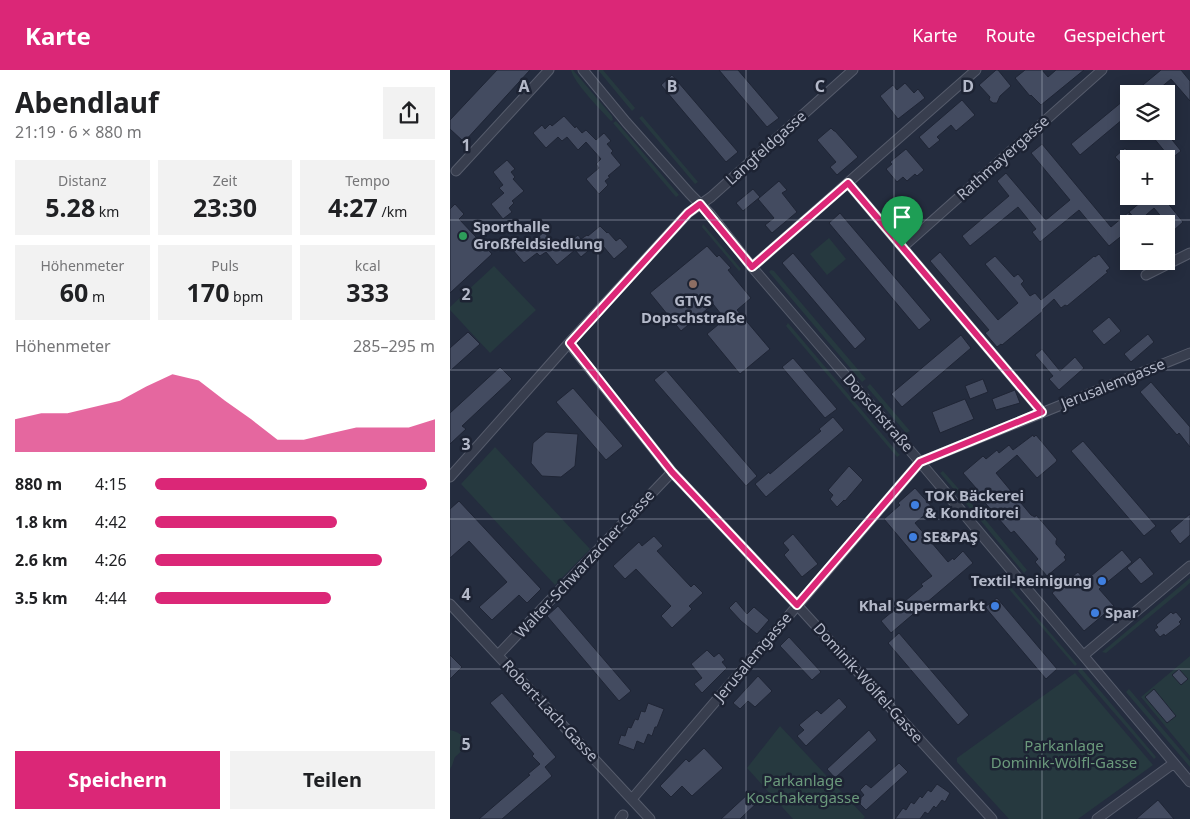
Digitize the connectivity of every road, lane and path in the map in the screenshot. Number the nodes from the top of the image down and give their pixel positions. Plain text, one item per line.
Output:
1 (549, 70) edge
2 (583, 70) edge
3 (853, 70) edge
4 (976, 70) edge
5 (1102, 70) edge
6 (456, 171) dead end
7 (848, 183) junction
8 (700, 204) junction
9 (902, 247) junction
10 (1190, 253) edge
11 (752, 267) junction
12 (1146, 275) dead end
13 (570, 343) junction
14 (1190, 353) edge
15 (1042, 412) junction
16 (920, 462) junction
17 (672, 472) junction
18 (450, 477) edge
19 (1190, 566) edge
20 (450, 604) edge
21 (797, 605) junction
22 (498, 655) junction
23 (1084, 655) junction
24 (1174, 763) junction
25 (1190, 782) edge
26 (632, 799) junction
27 (650, 819) edge
28 (992, 819) edge
29 (1097, 819) edge

1 - 6 street
2 - 8 street, Dopschstraße
3 - 8 street, Langfeldgasse
4 - 7 street
5 - 9 street, Rathmayergasse
7 - 9 street
7 - 11 street
8 - 11 street, Dopschstraße
8 - 13 street, Langfeldgasse
9 - 15 street
10 - 12 street
11 - 16 street, Dopschstraße
13 - 17 street, Dominik-Wölfel-Gasse
13 - 18 street, Langfeldgasse
14 - 15 street, Jerusalemgasse
15 - 16 street, Jerusalemgasse
16 - 21 street, Jerusalemgasse
16 - 23 street, Dopschstraße
17 - 21 street, Dominik-Wölfel-Gasse
17 - 22 street, Walter-Schwarzacher-Gasse
19 - 23 street
20 - 22 street, Robert-Lach-Gasse
21 - 26 street, Jerusalemgasse
21 - 28 street, Dominik-Wölfel-Gasse
22 - 26 street, Robert-Lach-Gasse
23 - 24 street, Dopschstraße
24 - 25 street, Dopschstraße
24 - 29 street
26 - 27 street, Robert-Lach-Gasse

